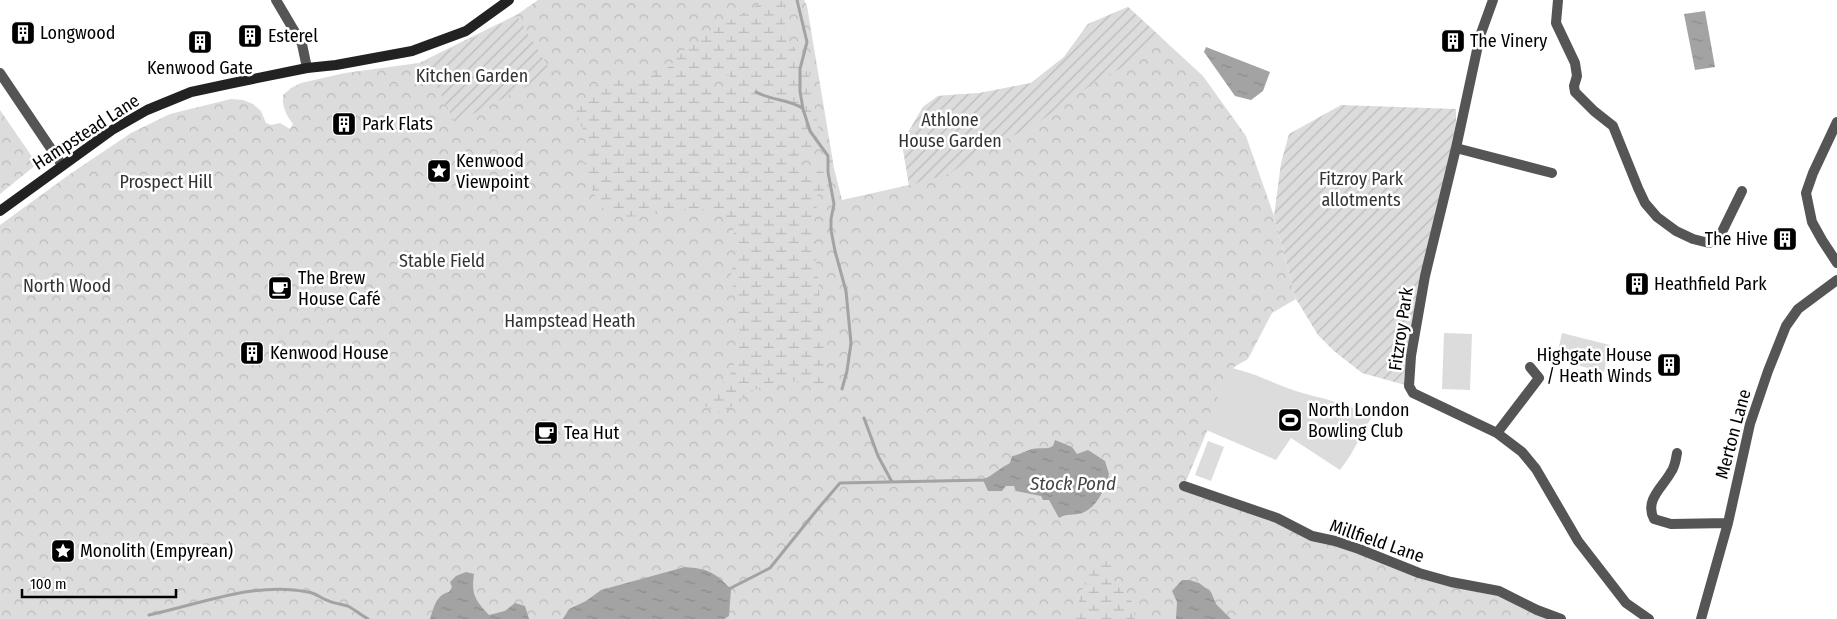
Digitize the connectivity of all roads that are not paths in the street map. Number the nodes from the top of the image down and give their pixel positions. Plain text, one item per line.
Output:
1 (276, 0) edge
2 (509, 0) edge
3 (1493, 0) edge
4 (1558, 0) edge
5 (307, 68) junction
6 (0, 73) edge
7 (1837, 122) edge
8 (1456, 148) junction
9 (62, 166) junction
10 (1552, 173) dead end
11 (1742, 191) dead end
12 (0, 211) edge
13 (1837, 263) edge
14 (1837, 280) edge
15 (1530, 367) dead end
16 (1497, 433) junction
17 (1677, 453) dead end
18 (1184, 486) dead end
19 (1728, 523) junction
20 (1561, 619) edge
21 (1649, 619) edge
22 (1701, 619) edge

1 - 5 street
2 - 5 main road, Hampstead Lane
3 - 8 street, Fitzroy Park
4 - 11 street
5 - 9 main road, Hampstead Lane
6 - 9 street
7 - 13 street
8 - 10 street
8 - 16 street, Fitzroy Park
9 - 12 main road, Hampstead Lane
14 - 19 street, Merton Lane
15 - 16 street
16 - 21 street, Fitzroy Park
17 - 19 street
18 - 20 street, Millfield Lane
19 - 22 street, Merton Lane

